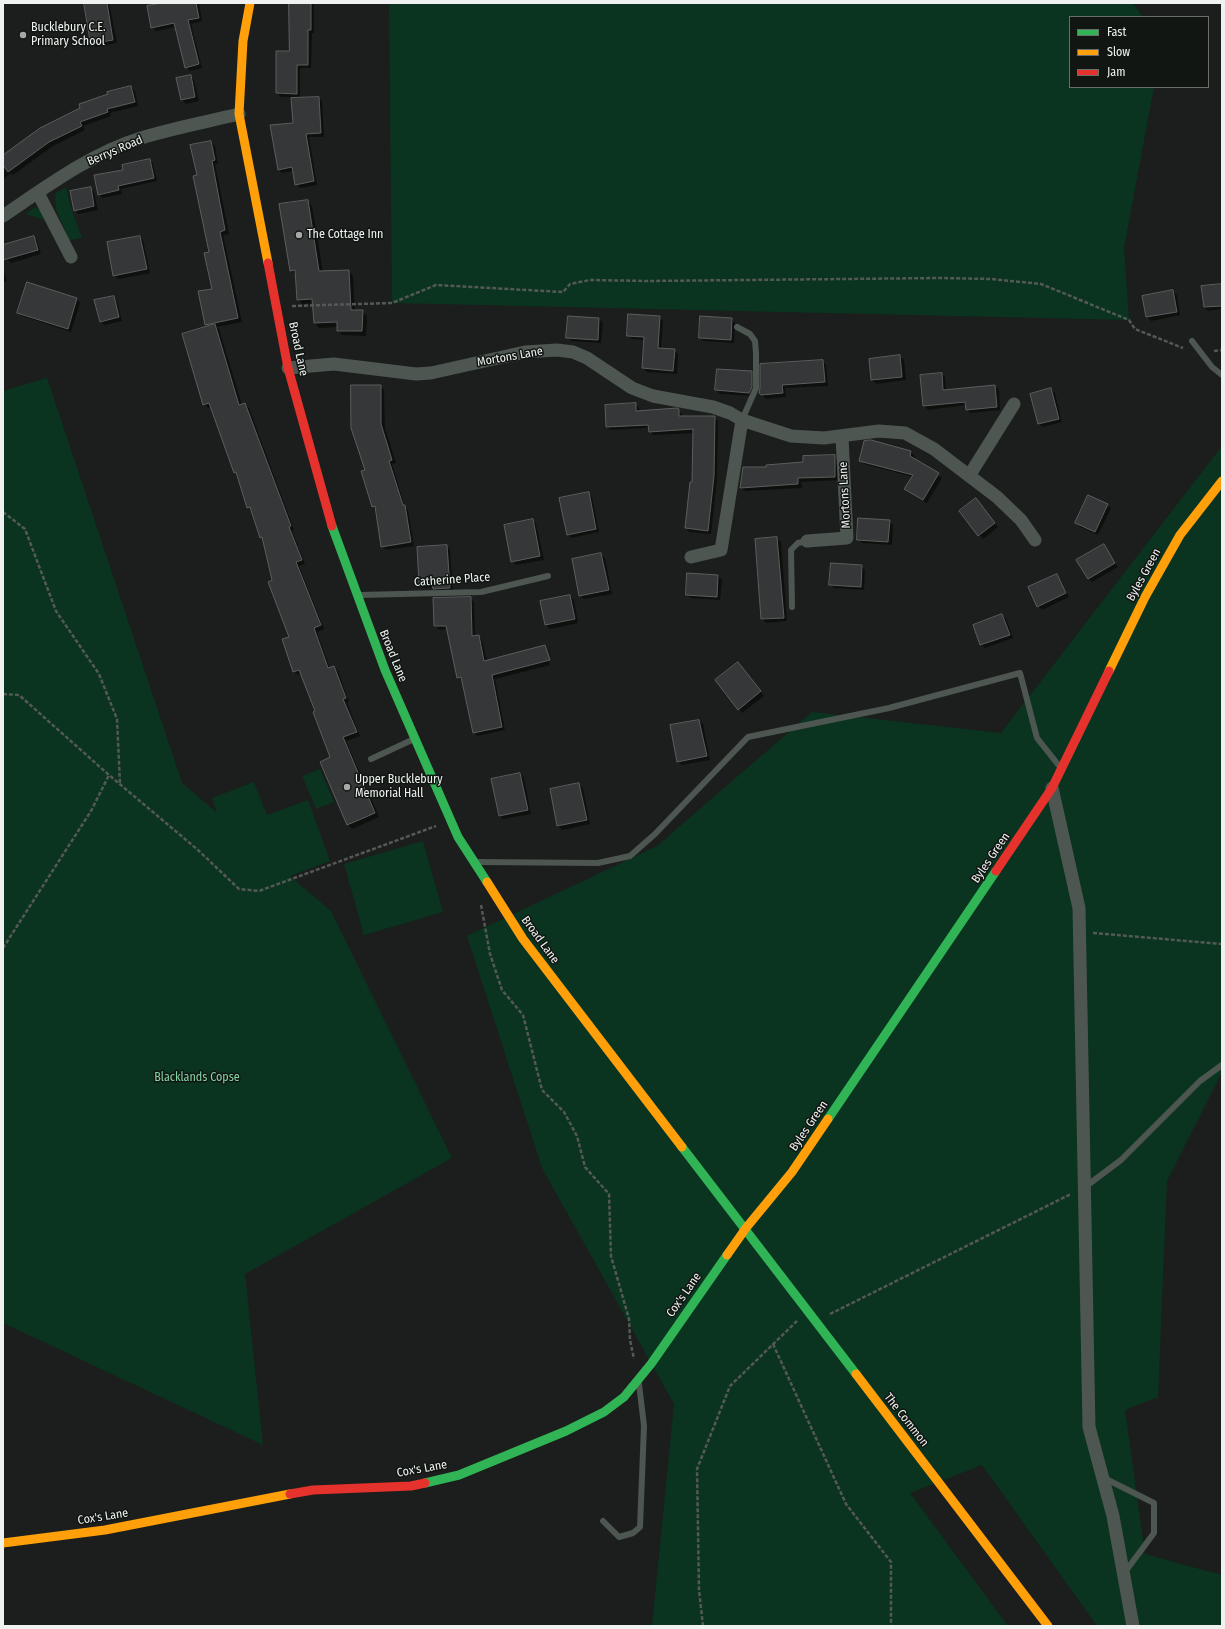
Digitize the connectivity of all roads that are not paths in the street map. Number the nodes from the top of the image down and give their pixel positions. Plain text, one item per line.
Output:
1 (250, 3) edge
2 (239, 114) junction
3 (38, 193) junction
4 (3, 216) edge
5 (71, 257) dead end
6 (738, 327) dead end
7 (1192, 341) dead end
8 (288, 368) junction
9 (1222, 375) edge
10 (1014, 404) dead end
11 (742, 420) junction
12 (842, 437) junction
13 (969, 476) junction
14 (1222, 481) edge
15 (1035, 540) dead end
16 (807, 541) joint
17 (691, 557) dead end
18 (548, 576) dead end
19 (357, 596) junction
20 (792, 607) dead end
21 (415, 738) junction
22 (370, 759) dead end
23 (1061, 768) junction
24 (1052, 788) junction
25 (473, 862) junction
26 (1222, 1065) edge
27 (1084, 1188) junction
28 (746, 1228) junction
29 (639, 1379) junction
30 (1102, 1477) junction
31 (603, 1521) dead end
32 (3, 1543) edge
33 (1124, 1573) junction
34 (1048, 1626) edge
35 (1133, 1626) edge

1 - 2 street, Broad Lane
2 - 3 street, Berrys Road
2 - 8 street, Broad Lane
3 - 4 street, Berrys Road
3 - 5 street
6 - 11 lane
7 - 9 lane
8 - 11 street, Mortons Lane
8 - 19 street, Broad Lane
10 - 13 street
11 - 12 street, Mortons Lane
11 - 17 street
12 - 13 street, Mortons Lane
12 - 16 street, Mortons Lane
13 - 15 street, Mortons Lane
14 - 23 street, Byles Green
16 - 20 lane
18 - 19 lane, Catherine Place
19 - 21 street, Broad Lane
21 - 22 lane
21 - 25 street, Broad Lane
23 - 24 street, Byles Green
23 - 25 lane
24 - 27 street
24 - 28 street, Byles Green
25 - 28 street, Broad Lane
26 - 27 lane
27 - 30 street
28 - 29 street, Cox's Lane
28 - 34 street, The Common
29 - 31 lane
29 - 32 street, Cox's Lane
30 - 33 street
30 - 33 lane
33 - 35 street

